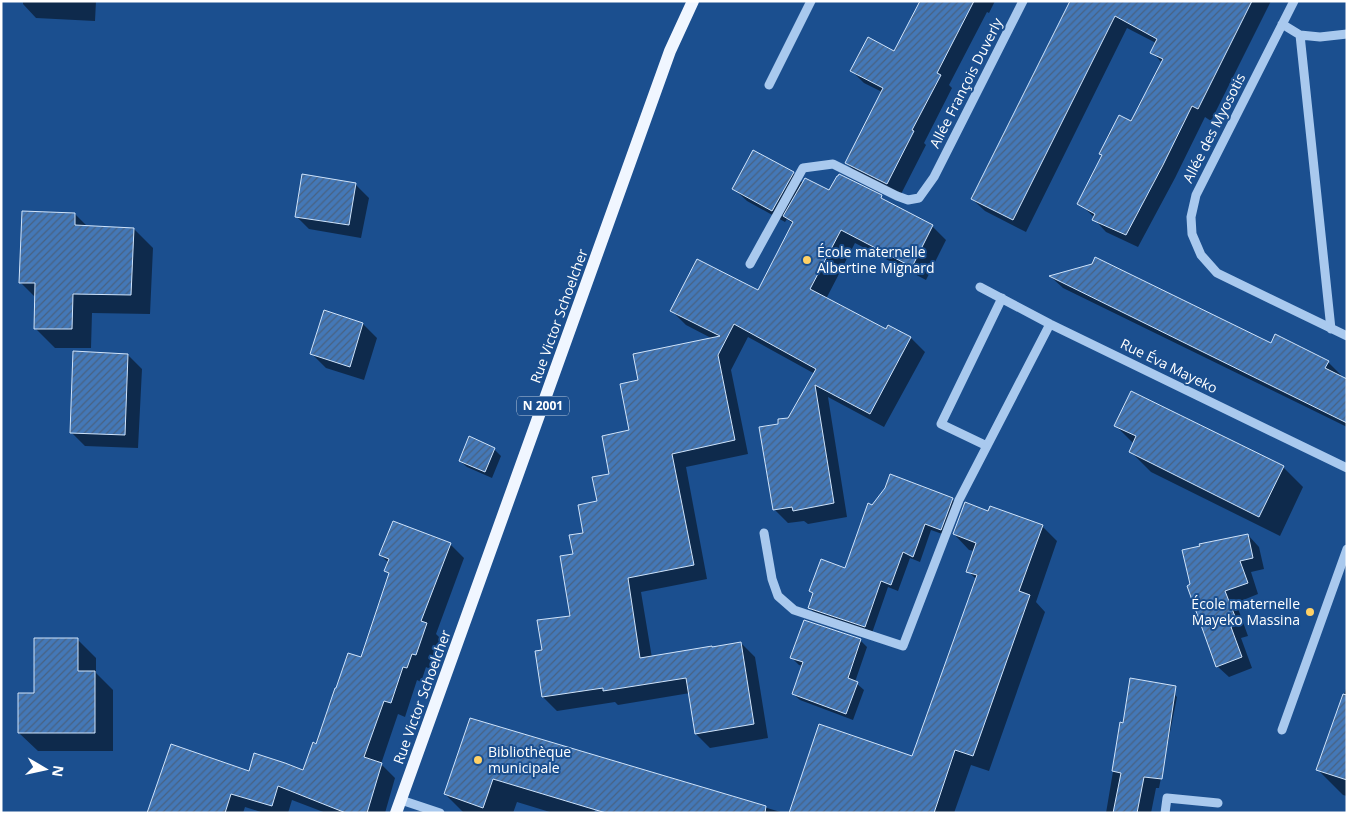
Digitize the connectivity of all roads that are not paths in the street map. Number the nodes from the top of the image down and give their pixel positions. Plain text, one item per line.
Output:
1 (693, 1) edge
2 (811, 1) edge
3 (1023, 1) edge
4 (1294, 1) edge
5 (1282, 24) junction
6 (1347, 34) edge
7 (1300, 35) junction
8 (769, 85) dead end
9 (750, 264) dead end
10 (980, 287) dead end
11 (1002, 298) junction
12 (1050, 324) junction
13 (1331, 329) junction
14 (1347, 336) edge
15 (987, 446) junction
16 (1347, 468) edge
17 (764, 533) dead end
18 (1347, 549) edge
19 (1282, 730) dead end
20 (401, 800) junction
21 (1218, 803) dead end
22 (396, 813) edge
23 (440, 813) edge
24 (1165, 813) edge

1 - 20 main road, Rue Victor Schoelcher / N 2001
2 - 8 street
3 - 9 street, Allée François Duverly
4 - 5 street, Allée des Myosotis
5 - 7 street
5 - 13 street, Allée des Myosotis
6 - 7 street
7 - 13 street
10 - 11 street, Rue Éva Mayeko
11 - 12 street, Rue Éva Mayeko
11 - 15 street
12 - 15 street
12 - 16 street, Rue Éva Mayeko
13 - 14 street, Allée des Myosotis
15 - 17 street
18 - 19 street
20 - 22 main road, Rue Victor Schoelcher / N 2001
20 - 23 street
21 - 24 street

